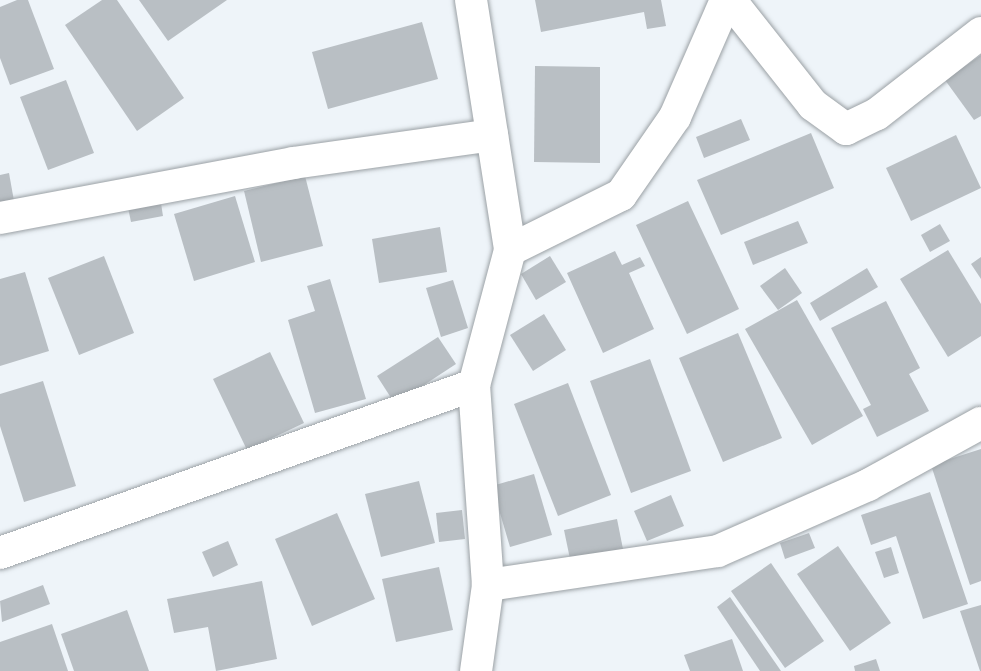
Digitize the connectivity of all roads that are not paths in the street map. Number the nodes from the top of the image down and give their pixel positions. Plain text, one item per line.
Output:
1 (471, 0) edge
2 (728, 0) edge
3 (981, 33) edge
4 (492, 135) junction
5 (0, 218) edge
6 (510, 250) junction
7 (474, 384) junction
8 (981, 423) edge
9 (0, 553) edge
10 (488, 585) junction
11 (476, 671) edge

1 - 4 street
2 - 3 street
2 - 6 street
4 - 5 street
4 - 6 street
6 - 7 street
7 - 9 street
7 - 10 street
8 - 10 street
10 - 11 street

